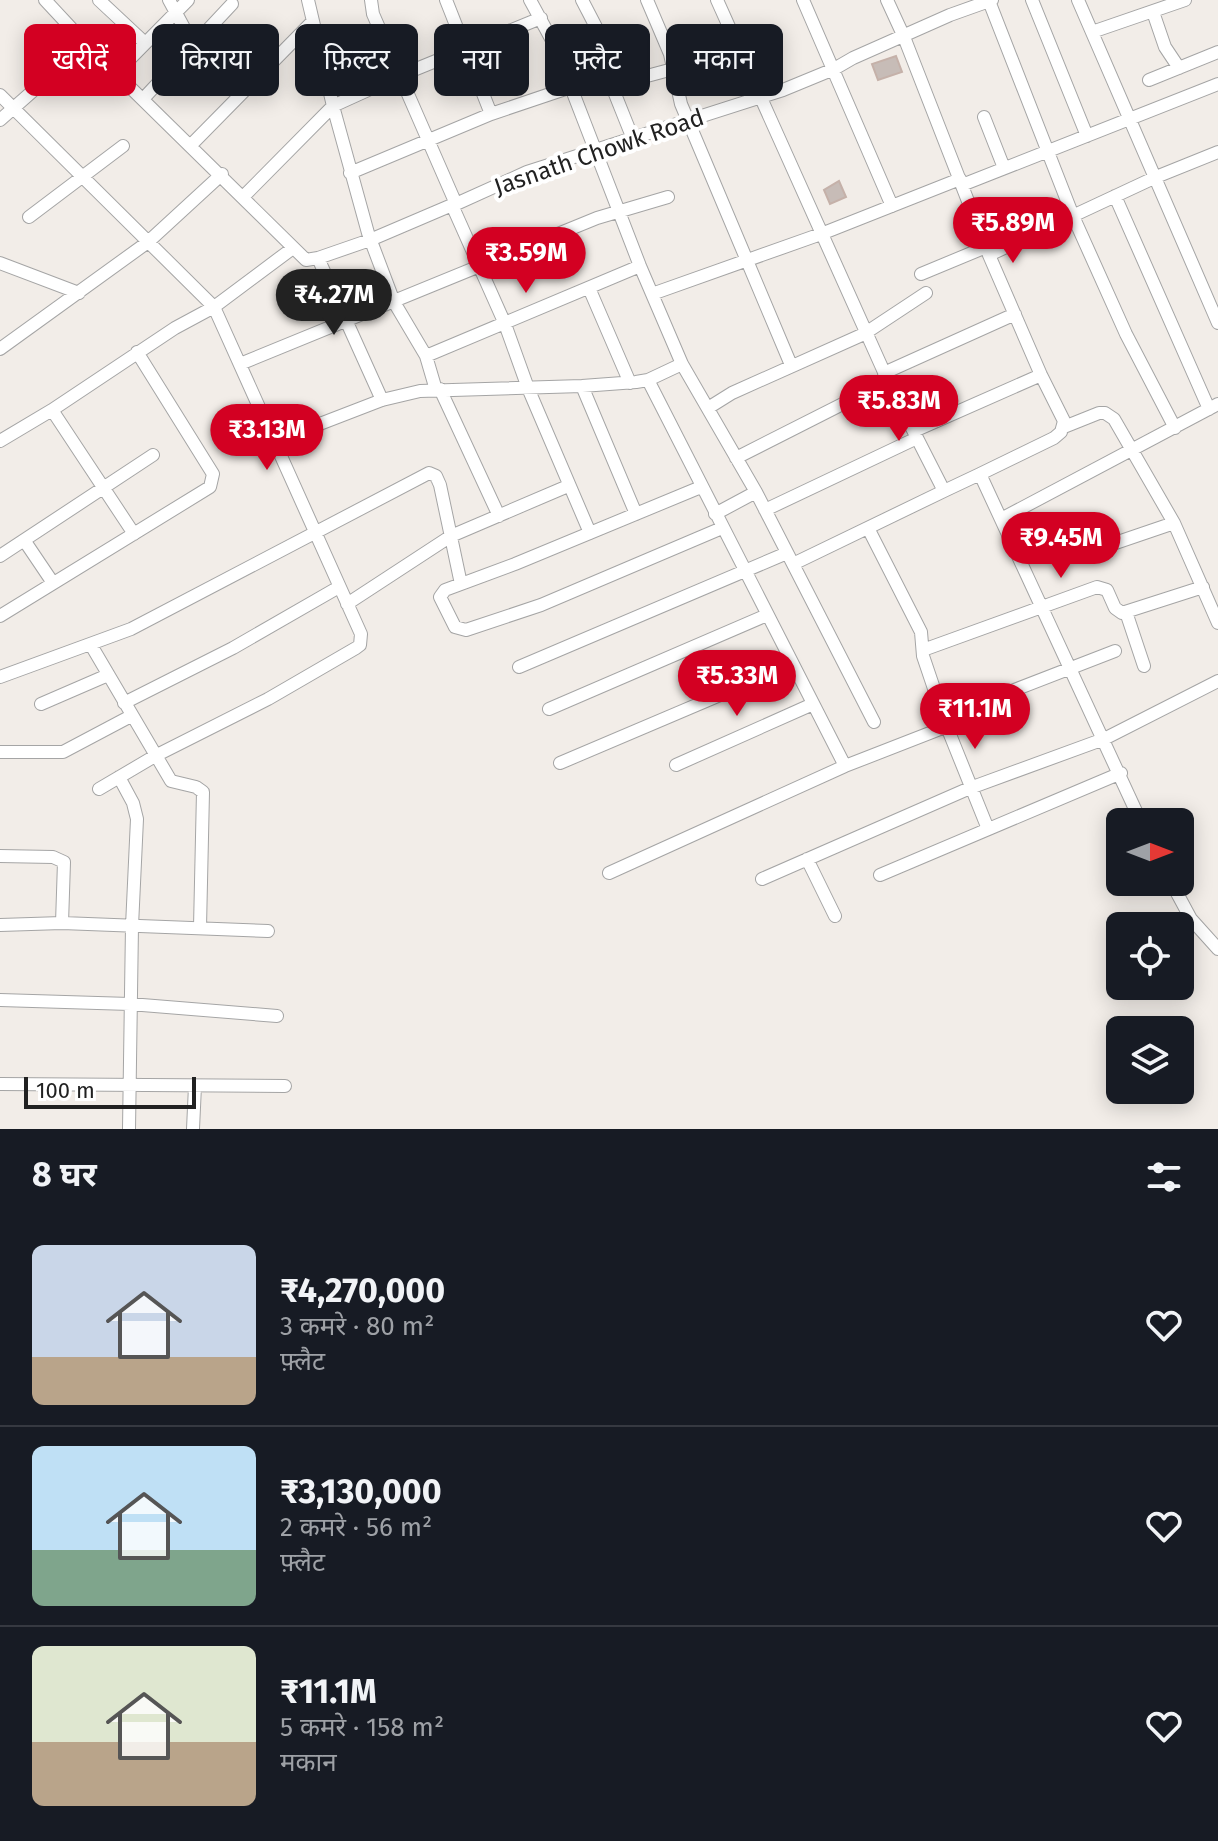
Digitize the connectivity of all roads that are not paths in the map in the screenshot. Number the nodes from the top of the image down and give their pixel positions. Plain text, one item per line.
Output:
1 (45, 0) edge
2 (99, 0) edge
3 (169, 0) edge
4 (188, 0) edge
5 (308, 0) edge
6 (386, 0) edge
7 (446, 0) edge
8 (530, 0) edge
9 (582, 0) edge
10 (647, 0) edge
11 (717, 0) edge
12 (803, 0) edge
13 (887, 0) edge
14 (1032, 0) edge
15 (1078, 0) edge
16 (1185, 0) edge
17 (991, 1) edge
18 (371, 2) edge
19 (232, 4) dead end
20 (1153, 12) junction
21 (177, 13) junction
22 (541, 18) junction
23 (313, 21) junction
24 (67, 24) edge
25 (182, 24) edge
26 (377, 24) edge
27 (455, 24) edge
28 (526, 24) edge
29 (593, 24) edge
30 (545, 27) edge
31 (1092, 32) junction
32 (904, 37) junction
33 (145, 43) junction
34 (666, 45) edge
35 (136, 52) edge
36 (1218, 52) edge
37 (1179, 68) junction
38 (834, 69) junction
39 (1149, 80) dead end
40 (1218, 84) edge
41 (136, 92) edge
42 (0, 95) edge
43 (27, 96) edge
44 (355, 96) edge
45 (408, 96) edge
46 (484, 96) edge
47 (545, 96) edge
48 (574, 96) edge
49 (616, 96) edge
50 (679, 96) edge
51 (762, 97) junction
52 (143, 99) junction
53 (333, 106) junction
54 (13, 108) junction
55 (491, 114) junction
56 (984, 117) dead end
57 (1130, 119) junction
58 (0, 120) edge
59 (690, 121) junction
60 (1087, 136) junction
61 (633, 139) junction
62 (428, 140) junction
63 (191, 145) junction
64 (123, 146) dead end
65 (594, 151) junction
66 (1048, 151) junction
67 (1218, 152) edge
68 (1004, 168) junction
69 (350, 173) junction
70 (222, 174) junction
71 (82, 177) junction
72 (1156, 177) junction
73 (961, 182) junction
74 (244, 196) junction
75 (1115, 196) junction
76 (668, 197) dead end
77 (892, 206) junction
78 (619, 212) junction
79 (1073, 216) junction
80 (29, 217) dead end
81 (820, 235) junction
82 (370, 240) junction
83 (148, 242) junction
84 (293, 248) junction
85 (988, 251) junction
86 (318, 258) junction
87 (747, 260) junction
88 (0, 263) edge
89 (640, 266) junction
90 (479, 267) junction
91 (921, 274) dead end
92 (589, 288) junction
93 (79, 293) junction
94 (926, 293) dead end
95 (652, 294) junction
96 (394, 302) junction
97 (214, 307) junction
98 (1015, 314) junction
99 (346, 321) junction
100 (1218, 323) edge
101 (505, 324) junction
102 (866, 333) junction
103 (0, 349) edge
104 (137, 352) junction
105 (426, 356) junction
106 (240, 364) junction
107 (682, 364) junction
108 (791, 365) junction
109 (1041, 375) junction
110 (886, 377) junction
111 (648, 380) junction
112 (630, 383) junction
113 (582, 386) junction
114 (528, 388) junction
115 (438, 389) junction
116 (382, 400) junction
117 (1213, 407) edge
118 (708, 408) junction
119 (52, 410) junction
120 (1064, 427) junction
121 (1175, 428) junction
122 (915, 435) junction
123 (0, 441) edge
124 (273, 442) junction
125 (1134, 451) junction
126 (153, 455) dead end
127 (736, 458) junction
128 (980, 474) junction
129 (568, 486) junction
130 (102, 487) junction
131 (701, 487) junction
132 (944, 491) junction
133 (756, 492) junction
134 (765, 510) junction
135 (636, 514) junction
136 (715, 514) junction
137 (499, 516) junction
138 (1001, 519) junction
139 (1174, 523) junction
140 (722, 528) junction
141 (868, 528) junction
142 (313, 532) junction
143 (590, 533) junction
144 (134, 534) junction
145 (451, 536) junction
146 (24, 540) junction
147 (1080, 555) dead end
148 (0, 556) edge
149 (790, 558) junction
150 (745, 572) junction
151 (53, 583) junction
152 (461, 584) junction
153 (339, 587) junction
154 (1203, 587) junction
155 (347, 604) junction
156 (1041, 606) junction
157 (1126, 612) junction
158 (767, 615) junction
159 (0, 616) edge
160 (1217, 617) edge
161 (91, 645) junction
162 (923, 650) junction
163 (1115, 651) dead end
164 (793, 664) junction
165 (1144, 666) dead end
166 (519, 667) dead end
167 (1069, 668) junction
168 (108, 675) junction
169 (0, 677) edge
170 (1218, 681) edge
171 (124, 703) junction
172 (41, 704) dead end
173 (813, 704) junction
174 (549, 709) dead end
175 (131, 716) junction
176 (874, 722) dead end
177 (947, 727) junction
178 (1103, 739) junction
179 (0, 752) edge
180 (155, 756) junction
181 (560, 763) dead end
182 (676, 765) dead end
183 (845, 766) junction
184 (1121, 773) junction
185 (119, 777) junction
186 (970, 788) junction
187 (99, 789) dead end
188 (1135, 808) edge
189 (988, 829) junction
190 (0, 856) edge
191 (807, 859) junction
192 (609, 873) dead end
193 (880, 875) dead end
194 (762, 879) dead end
195 (1179, 896) edge
196 (835, 916) dead end
197 (62, 923) junction
198 (0, 925) edge
199 (132, 926) junction
200 (200, 927) junction
201 (1218, 928) edge
202 (268, 931) dead end
203 (1204, 936) junction
204 (1218, 949) edge
205 (0, 1000) edge
206 (130, 1004) junction
207 (277, 1016) dead end
208 (0, 1084) edge
209 (130, 1085) junction
210 (195, 1086) junction
211 (285, 1086) dead end
212 (129, 1129) edge
213 (193, 1129) edge

1 - 24 street
2 - 33 street
3 - 21 street
4 - 21 street
5 - 23 street
6 - 18 street
7 - 27 street
8 - 22 street
9 - 29 street
10 - 34 street
11 - 51 street
12 - 38 street
13 - 32 street
14 - 60 street
15 - 31 street
16 - 20 street
17 - 32 street, Jasnath Chowk Road
17 - 66 street
18 - 26 street, Jasnath Chowk Road
19 - 52 street
20 - 31 street
20 - 37 street
21 - 25 street
21 - 33 street
22 - 28 street
22 - 30 street
23 - 53 street
23 - 63 street
31 - 57 street
32 - 38 street, Jasnath Chowk Road
32 - 73 street
33 - 35 street
36 - 37 street
37 - 39 street
38 - 51 street, Jasnath Chowk Road
38 - 77 street
40 - 57 street
41 - 52 street
42 - 54 street
43 - 54 street
44 - 53 street
45 - 62 street, Jasnath Chowk Road
46 - 55 street
47 - 55 street
48 - 65 street
49 - 61 street
50 - 59 street
51 - 59 street, Jasnath Chowk Road
51 - 81 street
52 - 63 street
53 - 69 street
53 - 74 street
54 - 58 street
54 - 71 street
55 - 62 street
56 - 68 street
57 - 60 street
57 - 72 street
59 - 61 street, Jasnath Chowk Road
59 - 87 street
60 - 66 street
61 - 65 street, Jasnath Chowk Road
62 - 65 street, Jasnath Chowk Road
62 - 69 street
63 - 70 street
64 - 71 street
65 - 78 street
66 - 68 street
66 - 79 street
67 - 72 street
68 - 73 street
69 - 82 street
70 - 74 street
70 - 83 street
71 - 80 street
71 - 83 street
72 - 75 street
72 - 100 street
73 - 77 street
73 - 85 street
74 - 84 street
75 - 79 street
75 - 117 street
76 - 78 street
77 - 81 street
78 - 89 street
78 - 90 street
79 - 85 street
79 - 121 street
81 - 87 street
81 - 102 street
82 - 86 street
82 - 90 street
82 - 96 street
83 - 93 street
83 - 97 street
84 - 86 street
84 - 97 street
85 - 91 street
85 - 98 street
86 - 99 street
87 - 95 street
87 - 108 street
88 - 93 street
89 - 92 street
89 - 95 street
90 - 96 street
90 - 101 street
92 - 101 street
92 - 112 street
93 - 103 street
94 - 102 street
95 - 107 street
96 - 99 street
96 - 105 street
97 - 104 street
97 - 106 street
98 - 109 street
98 - 110 street
99 - 106 street
99 - 116 street
101 - 105 street
101 - 114 street
102 - 108 street
102 - 110 street
104 - 119 street
104 - 144 street
105 - 115 street
106 - 124 street
107 - 111 street
107 - 118 street
108 - 118 street
109 - 120 street
109 - 122 street
110 - 122 street
110 - 127 street
111 - 112 street
111 - 131 street
112 - 113 street
113 - 114 street
113 - 135 street
114 - 115 street
114 - 129 street
115 - 116 street
115 - 137 street
116 - 124 street
117 - 121 street
118 - 127 street
119 - 123 street
119 - 130 street
120 - 125 street
120 - 128 street
121 - 125 street
122 - 132 street
122 - 134 street
124 - 142 street
125 - 138 street
125 - 139 street
126 - 130 street
127 - 133 street
128 - 132 street
128 - 138 street
129 - 137 street
129 - 143 street
130 - 144 street
130 - 146 street
131 - 135 street
131 - 136 street
132 - 141 street
133 - 134 street
133 - 136 street
134 - 149 street
135 - 143 street
136 - 140 street
137 - 145 street
138 - 156 street
139 - 147 street
139 - 154 street
140 - 150 street
140 - 152 street
141 - 149 street
141 - 162 street
142 - 145 street
142 - 153 street
142 - 161 street
143 - 152 street
144 - 151 street
145 - 152 street
145 - 155 street
146 - 148 street
146 - 151 street
149 - 150 street
149 - 176 street
150 - 158 street
150 - 166 street
151 - 159 street
153 - 155 street
153 - 171 street
154 - 157 street
154 - 160 street
155 - 180 street
156 - 157 street
156 - 162 street
156 - 167 street
157 - 165 street
158 - 164 street
158 - 174 street
161 - 168 street
161 - 169 street
162 - 177 street
163 - 167 street
164 - 173 street
164 - 181 street
167 - 177 street
167 - 178 street
168 - 171 street
168 - 172 street
170 - 178 street
171 - 175 street
173 - 182 street
173 - 183 street
175 - 179 street
175 - 180 street
177 - 183 street
177 - 186 street
178 - 184 street
178 - 186 street
180 - 185 street
180 - 200 street
183 - 192 street
184 - 188 street
184 - 189 street
185 - 187 street
185 - 199 street
186 - 189 street
186 - 191 street
189 - 193 street
190 - 197 street
191 - 194 street
191 - 196 street
195 - 203 street
197 - 198 street
197 - 199 street
199 - 200 street
199 - 206 street
200 - 202 street
201 - 203 street
203 - 204 street
205 - 206 street
206 - 207 street
206 - 209 street
208 - 209 street
209 - 210 street
209 - 212 street
210 - 211 street
210 - 213 street

